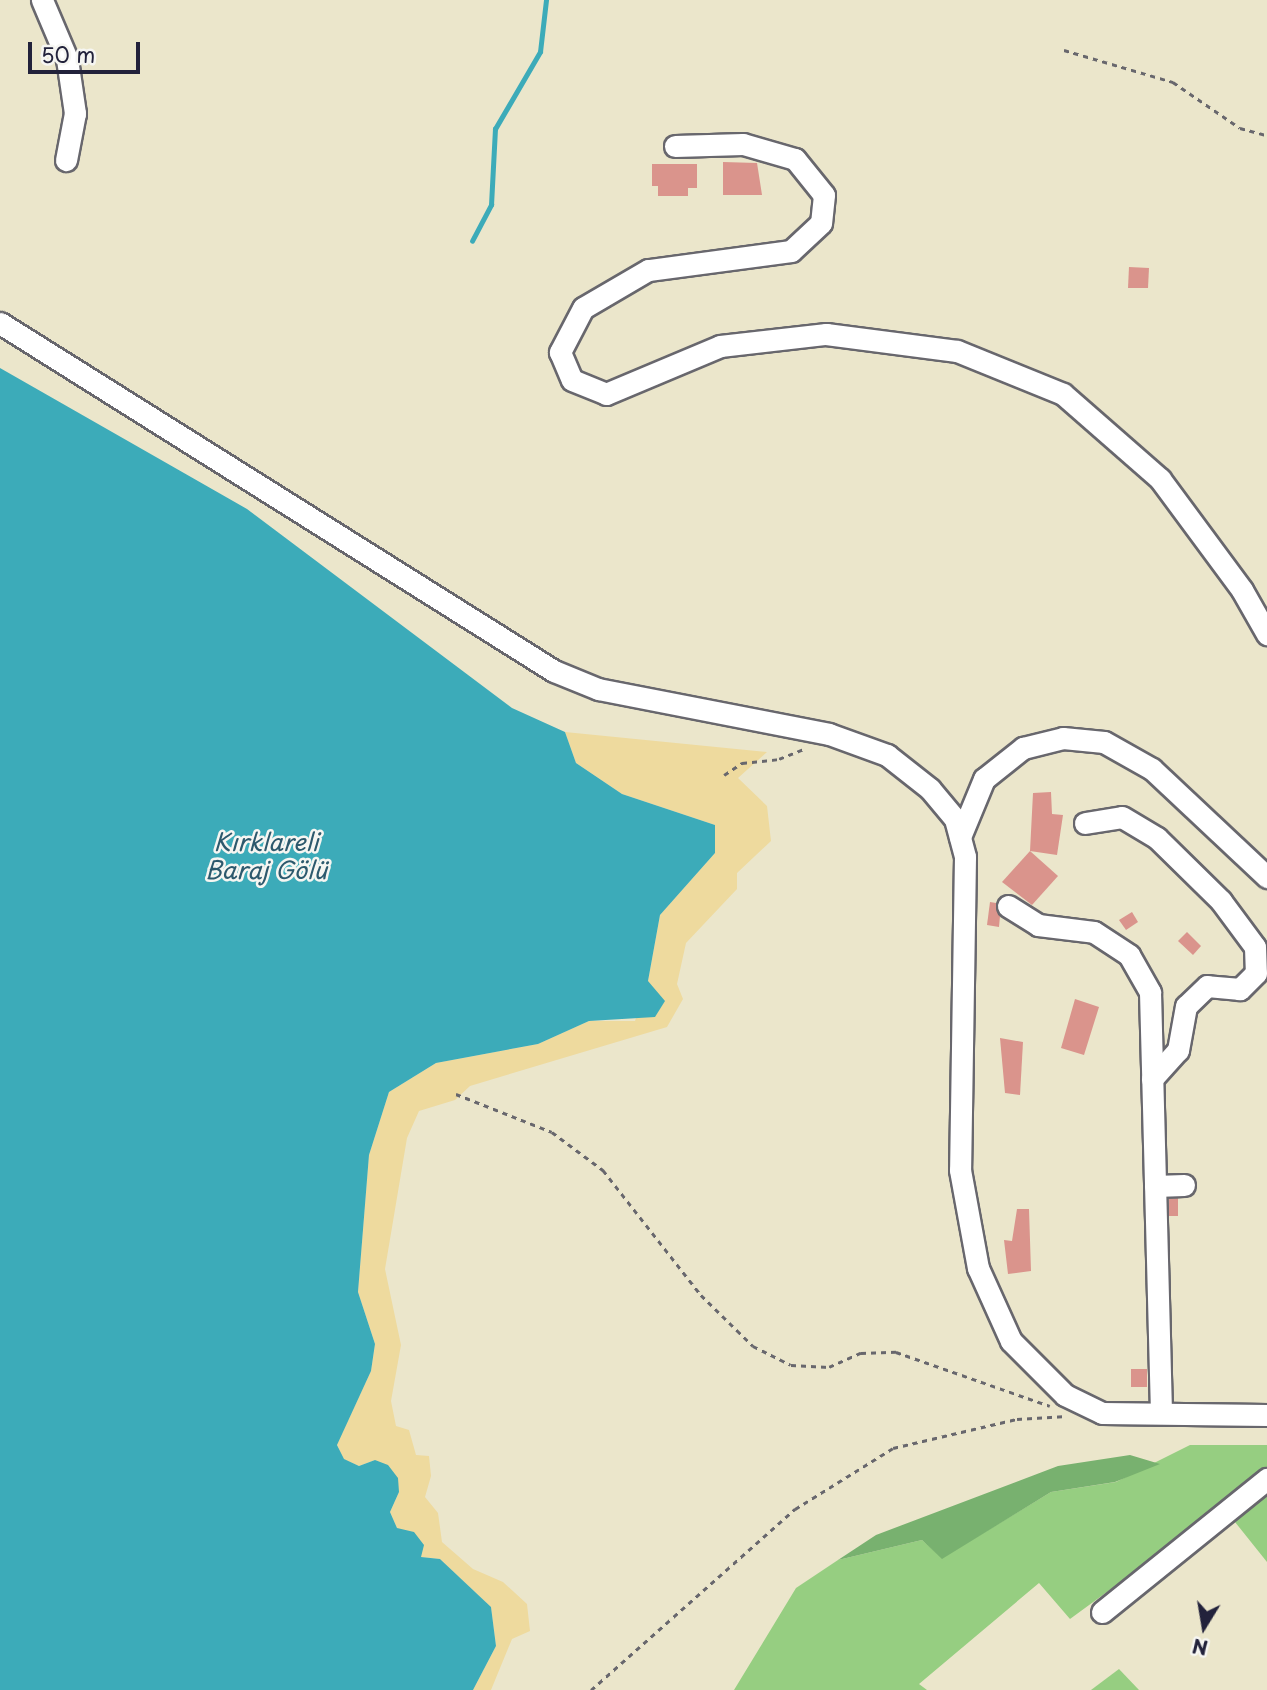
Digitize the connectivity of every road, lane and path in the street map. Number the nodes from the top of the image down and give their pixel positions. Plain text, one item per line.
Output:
1 (42, 0) edge
2 (1064, 50) dead end
3 (1267, 135) edge
4 (674, 146) dead end
5 (66, 160) dead end
6 (0, 323) edge
7 (1267, 634) edge
8 (820, 733) junction
9 (724, 775) dead end
10 (1085, 823) dead end
11 (960, 838) junction
12 (1267, 877) edge
13 (1008, 906) dead end
14 (1152, 1079) junction
15 (456, 1094) dead end
16 (1184, 1185) dead end
17 (1155, 1186) junction
18 (1161, 1413) junction
19 (1267, 1415) edge
20 (1267, 1479) edge
21 (1102, 1612) dead end
22 (591, 1690) edge

1 - 5 street
2 - 3 path
4 - 7 street
6 - 8 street
8 - 9 path
8 - 11 street
10 - 14 street
11 - 12 street
11 - 18 street
13 - 14 street
14 - 17 street
15 - 22 path
16 - 17 street
17 - 18 street
18 - 19 street
20 - 21 street

